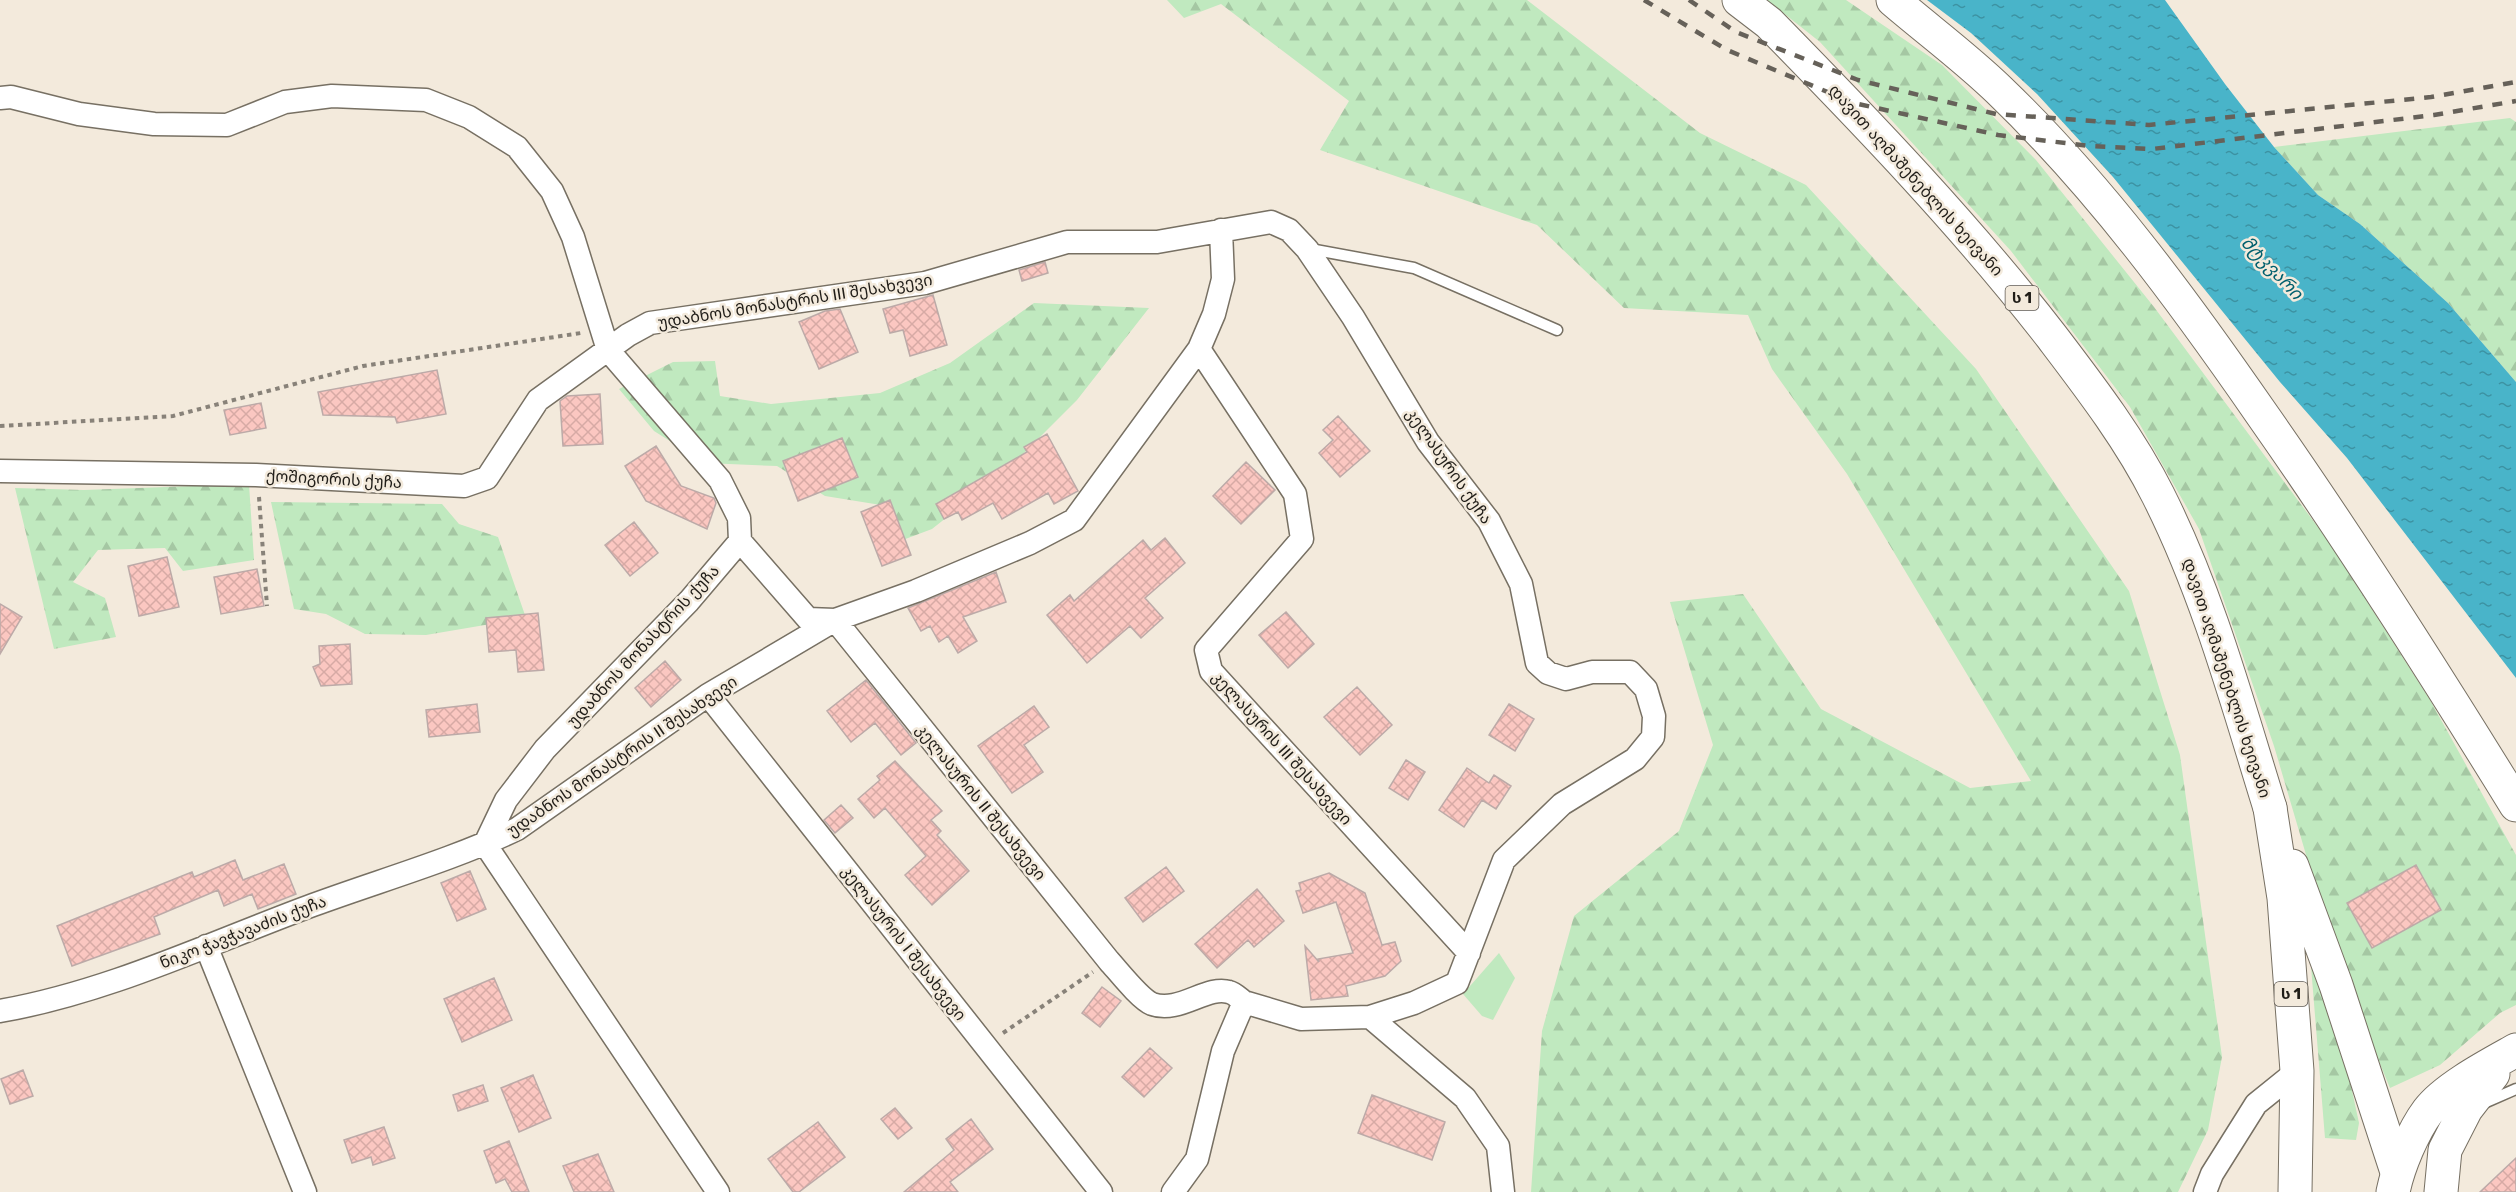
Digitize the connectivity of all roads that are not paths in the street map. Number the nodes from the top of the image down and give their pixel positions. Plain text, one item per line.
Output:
1 (1739, 0) edge
2 (1893, 0) edge
3 (0, 98) edge
4 (1271, 222) joint
5 (1221, 230) junction
6 (1307, 249) junction
7 (1557, 330) dead end
8 (606, 339) junction
9 (1199, 349) junction
10 (0, 471) edge
11 (740, 541) junction
12 (835, 620) junction
13 (708, 695) junction
14 (2516, 805) edge
15 (2270, 808) junction
16 (485, 844) junction
17 (206, 946) junction
18 (1469, 953) junction
19 (1244, 1002) junction
20 (0, 1011) edge
21 (1370, 1017) junction
22 (2512, 1052) edge
23 (2297, 1071) junction
24 (2516, 1089) edge
25 (2466, 1109) junction
26 (2395, 1182) edge
27 (305, 1192) edge
28 (718, 1192) edge
29 (1101, 1192) edge
30 (1173, 1192) edge
31 (1503, 1192) edge
32 (2205, 1192) edge
33 (2295, 1192) edge
34 (2440, 1192) edge

1 - 15 main road, დავით აღმაშენებლის ხეივანი / ს 1
2 - 14 main road
3 - 8 street
4 - 5 street, უდაბნოს მონასტრის III შესახვევი
4 - 6 street, კელასურის ქუჩა
5 - 8 street, უდაბნოს მონასტრის III შესახვევი
5 - 9 street, უდაბნოს მონასტრის II შესახვევი
6 - 7 lane
6 - 18 street, კელასურის ქუჩა
8 - 10 street, ქოშიგორის ქუჩა
8 - 11 street
9 - 12 street, უდაბნოს მონასტრის II შესახვევი
9 - 18 street, კელასურის III შესახვევი
11 - 12 street
11 - 16 street, უდაბნოს მონასტრის ქუჩა
12 - 13 street, უდაბნოს მონასტრის II შესახვევი
12 - 19 street, კელასურის II შესახვევი
13 - 16 street, უდაბნოს მონასტრის II შესახვევი
13 - 29 street, კელასურის I შესახვევი
15 - 23 main road, დავით აღმაშენებლის ხეივანი / ს 1
15 - 26 main road
16 - 17 street, ნიკო ჭავჭავაძის ქუჩა
16 - 28 street
17 - 20 street, ნიკო ჭავჭავაძის ქუჩა
17 - 27 street
18 - 21 street, კელასურის ქუჩა
19 - 21 street, კელასურის ქუჩა
19 - 30 street
21 - 31 street
22 - 25 main road
22 - 26 main road
23 - 32 street
23 - 33 main road, დავით აღმაშენებლის ხეივანი / ს 1
24 - 25 lane
25 - 34 main road

